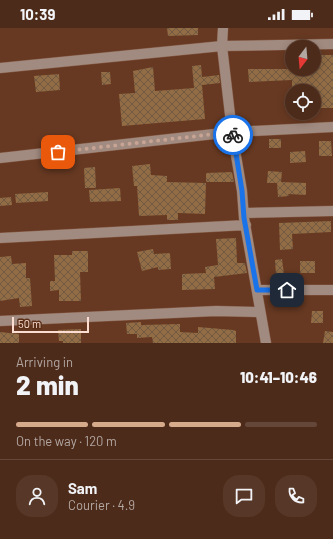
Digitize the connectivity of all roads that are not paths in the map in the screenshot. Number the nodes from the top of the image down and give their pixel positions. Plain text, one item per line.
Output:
1 (222, 28) edge
2 (333, 44) edge
3 (222, 46) junction
4 (0, 68) edge
5 (333, 127) edge
6 (232, 132) junction
7 (0, 158) edge
8 (333, 211) edge
9 (244, 213) junction
10 (246, 225) junction
11 (0, 238) edge
12 (257, 290) junction
13 (333, 290) edge
14 (259, 312) junction
15 (0, 321) edge
16 (266, 343) edge

1 - 3 street
2 - 3 street
3 - 4 street
3 - 6 street
5 - 6 street
6 - 7 street
6 - 9 street
8 - 9 street
9 - 10 street
10 - 11 street
10 - 12 street
12 - 13 street
12 - 14 street
14 - 15 street
14 - 16 street

